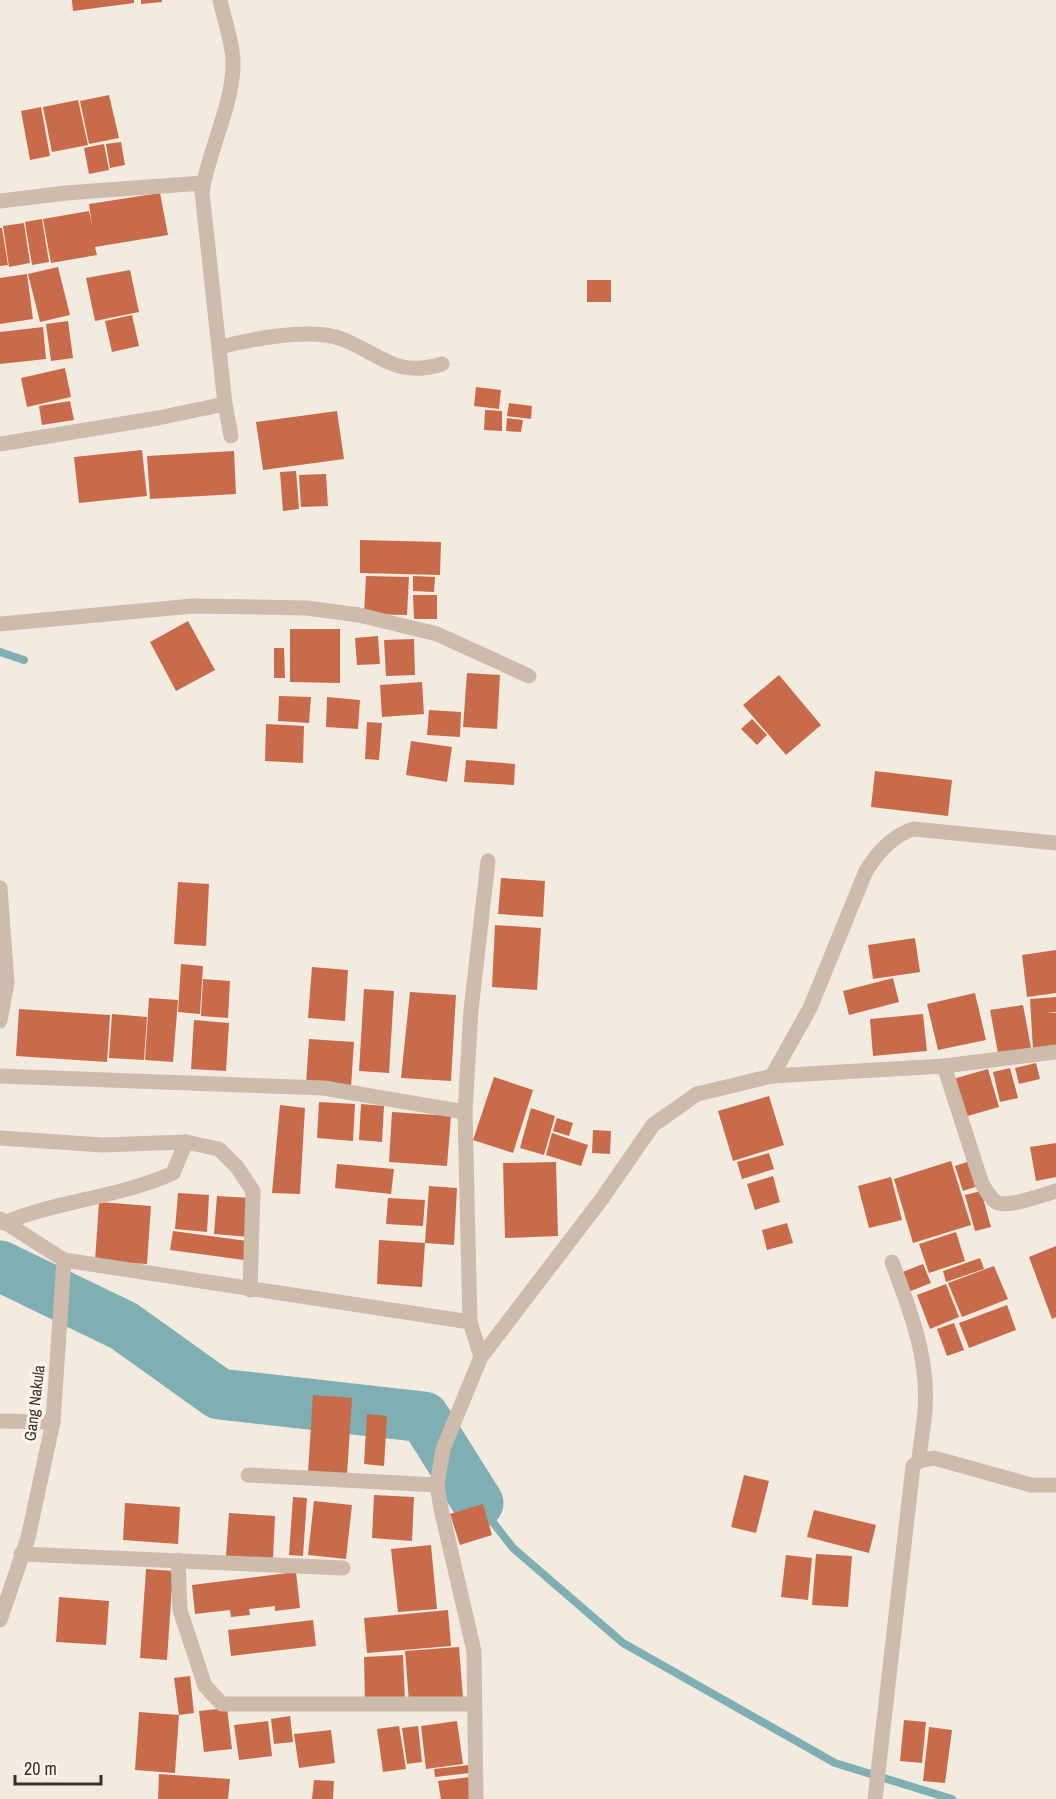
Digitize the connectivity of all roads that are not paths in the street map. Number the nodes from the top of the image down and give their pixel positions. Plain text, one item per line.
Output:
1 (220, 0) edge
2 (203, 183) junction
3 (0, 201) edge
4 (220, 347) junction
5 (442, 364) dead end
6 (225, 404) junction
7 (231, 436) dead end
8 (0, 444) edge
9 (0, 624) edge
10 (530, 676) dead end
11 (1056, 843) edge
12 (488, 861) dead end
13 (0, 888) edge
14 (0, 1022) edge
15 (1056, 1052) edge
16 (944, 1066) junction
17 (0, 1076) edge
18 (772, 1076) junction
19 (465, 1112) junction
20 (0, 1138) edge
21 (186, 1142) junction
22 (1056, 1191) edge
23 (2, 1221) edge
24 (64, 1260) junction
25 (892, 1262) dead end
26 (250, 1290) junction
27 (470, 1322) junction
28 (481, 1357) junction
29 (0, 1421) edge
30 (53, 1422) junction
31 (919, 1454) junction
32 (248, 1475) dead end
33 (438, 1485) junction
34 (1056, 1485) edge
35 (21, 1554) junction
36 (178, 1560) junction
37 (343, 1568) dead end
38 (7, 1577) edge
39 (0, 1620) edge
40 (474, 1704) junction
41 (476, 1799) edge
42 (875, 1799) edge

1 - 2 street
2 - 3 street
2 - 4 street
4 - 5 street
4 - 6 street
6 - 7 street
6 - 8 street
9 - 10 street
11 - 18 street
12 - 19 street
13 - 14 street
15 - 16 street
16 - 18 street
16 - 22 street
17 - 19 street
18 - 28 street
19 - 27 street
20 - 21 street
21 - 23 street
21 - 26 street
23 - 24 street
24 - 26 street
24 - 30 street, Gang Nakula
25 - 31 street
26 - 27 street
27 - 28 street
28 - 33 street
29 - 30 street
30 - 35 street, Gang Nakula
31 - 34 street
31 - 42 street
32 - 33 street
33 - 40 street
35 - 36 street
35 - 38 street, Gang Nakula
36 - 37 street
36 - 40 street
38 - 39 street, Gang Nakula
40 - 41 street

